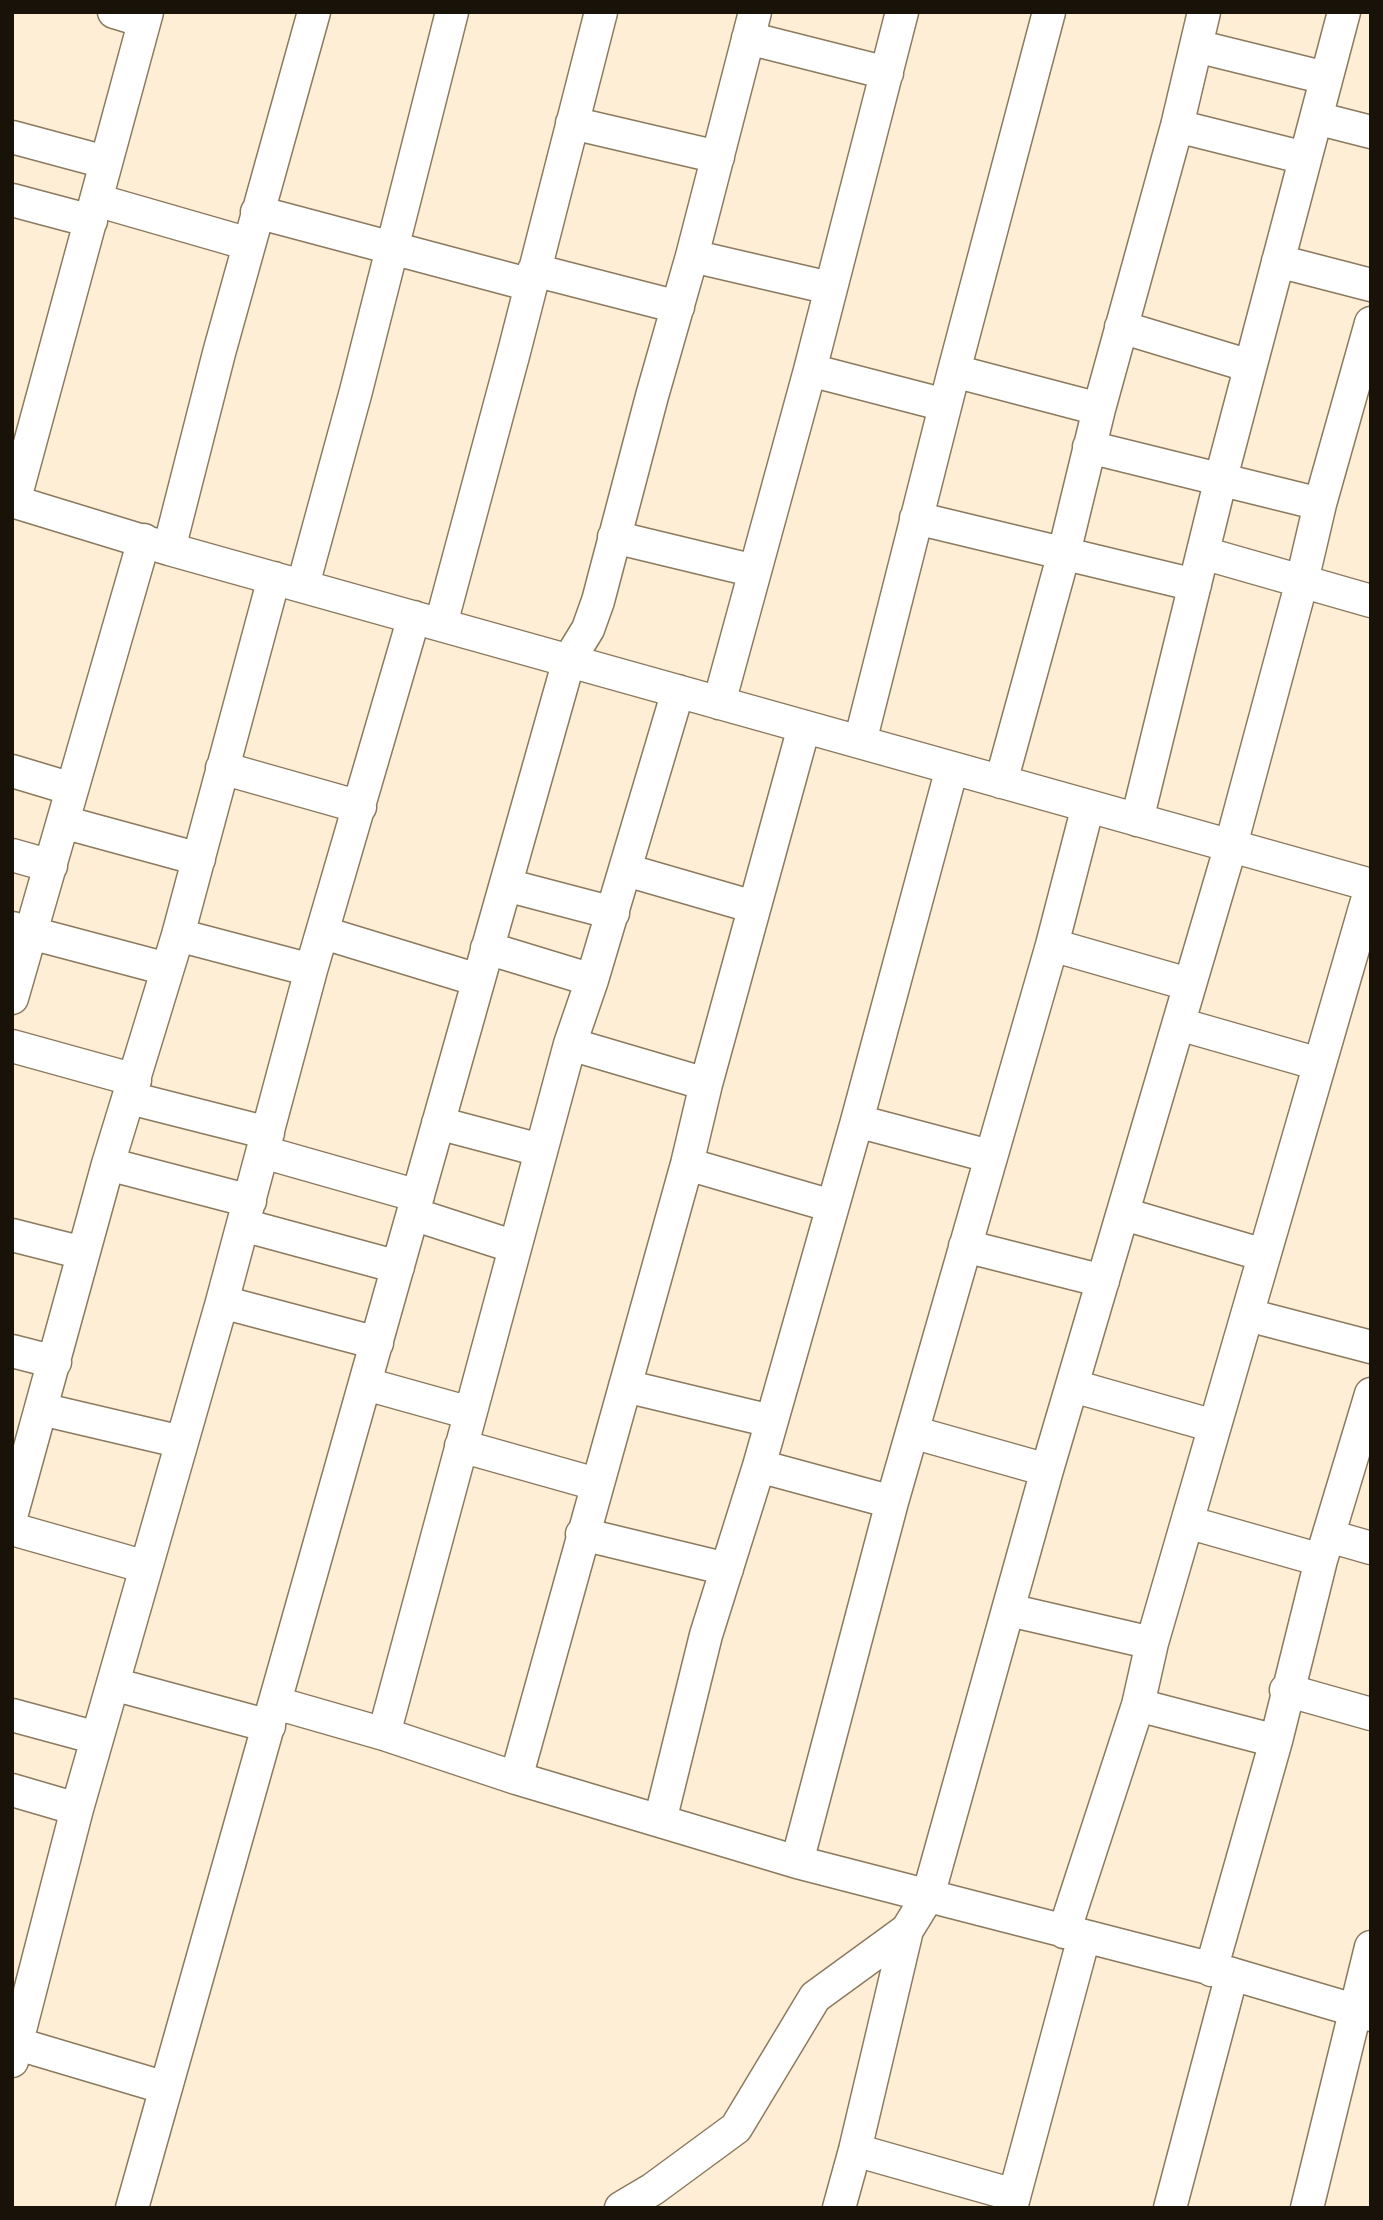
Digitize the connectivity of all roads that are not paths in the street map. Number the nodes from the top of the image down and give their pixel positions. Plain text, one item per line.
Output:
1 (114, 12) edge
2 (314, 12) edge
3 (452, 12) edge
4 (601, 12) edge
5 (902, 12) edge
6 (1049, 12) edge
7 (1344, 12) edge
8 (1202, 13) edge
9 (146, 16) edge
10 (752, 25) edge
11 (1196, 46) junction
12 (887, 73) junction
13 (1326, 78) junction
14 (1316, 118) junction
15 (572, 123) junction
16 (1177, 126) junction
17 (1371, 132) edge
18 (12, 137) edge
19 (718, 158) junction
20 (1305, 158) junction
21 (105, 162) junction
22 (12, 200) edge
23 (93, 210) junction
24 (257, 212) junction
25 (249, 244) junction
26 (391, 248) junction
27 (692, 256) junction
28 (1278, 261) junction
29 (532, 277) junction
30 (1371, 285) edge
31 (830, 288) junction
32 (678, 307) junction
33 (1371, 323) edge
34 (1121, 327) junction
35 (1250, 366) junction
36 (810, 370) junction
37 (954, 371) junction
38 (945, 405) junction
39 (1099, 409) junction
40 (1089, 447) junction
41 (1221, 478) junction
42 (13, 502) edge
43 (1320, 504) junction
44 (916, 518) junction
45 (614, 537) junction
46 (156, 545) junction
47 (1064, 553) junction
48 (1203, 553) junction
49 (755, 571) junction
50 (288, 582) junction
51 (1302, 582) junction
52 (1195, 585) junction
53 (1371, 601) edge
54 (427, 620) junction
55 (569, 660) junction
56 (678, 691) junction
57 (719, 703) junction
58 (804, 727) junction
59 (860, 742) junction
60 (222, 768) junction
61 (952, 768) junction
62 (12, 771) edge
63 (1002, 782) junction
64 (72, 789) junction
65 (1088, 806) junction
66 (360, 807) junction
67 (1137, 820) junction
68 (63, 822) junction
69 (1231, 845) junction
70 (12, 855) edge
71 (199, 859) junction
72 (51, 866) junction
73 (625, 870) junction
74 (506, 884) junction
75 (1371, 886) edge
76 (754, 907) junction
77 (612, 913) junction
78 (22, 931) edge
79 (324, 933) junction
80 (178, 934) junction
81 (1052, 945) junction
82 (487, 948) junction
83 (167, 969) junction
84 (312, 970) junction
85 (478, 980) junction
86 (592, 980) junction
87 (1188, 984) junction
88 (12, 998) edge
89 (1179, 1024) junction
90 (570, 1044) junction
91 (12, 1046) edge
92 (1319, 1064) junction
93 (706, 1084) junction
94 (132, 1089) junction
95 (857, 1121) junction
96 (438, 1123) junction
97 (265, 1143) junction
98 (540, 1150) junction
99 (989, 1156) junction
100 (108, 1164) junction
101 (687, 1164) junction
102 (415, 1205) junction
103 (832, 1206) junction
104 (246, 1213) junction
105 (1124, 1214) junction
106 (12, 1234) edge
107 (965, 1246) junction
108 (514, 1247) junction
109 (83, 1253) junction
110 (1264, 1255) junction
111 (398, 1267) junction
112 (1103, 1281) junction
113 (222, 1302) junction
114 (1248, 1315) junction
115 (377, 1343) junction
116 (1371, 1347) edge
117 (12, 1351) edge
118 (55, 1363) junction
119 (366, 1384) junction
120 (625, 1386) junction
121 (1073, 1386) junction
122 (1371, 1394) edge
123 (41, 1409) junction
124 (470, 1413) junction
125 (771, 1421) junction
126 (1214, 1426) junction
127 (912, 1432) junction
128 (182, 1442) junction
129 (461, 1446) junction
130 (759, 1466) junction
131 (1047, 1470) junction
132 (596, 1484) junction
133 (892, 1502) junction
134 (12, 1513) edge
135 (1187, 1522) junction
136 (12, 1529) edge
137 (582, 1534) junction
138 (1325, 1548) junction
139 (1371, 1548) edge
140 (146, 1567) junction
141 (727, 1569) junction
142 (1009, 1610) junction
143 (1152, 1643) junction
144 (113, 1684) junction
145 (1286, 1690) junction
146 (1138, 1705) junction
147 (1371, 1714) edge
148 (12, 1715) edge
149 (273, 1715) junction
150 (384, 1734) junction
151 (97, 1738) junction
152 (1276, 1741) junction
153 (516, 1778) junction
154 (12, 1790) edge
155 (77, 1809) junction
156 (660, 1821) junction
157 (797, 1862) junction
158 (928, 1896) junction
159 (907, 1930) junction
160 (1074, 1934) junction
161 (1371, 1947) edge
162 (1222, 1972) junction
163 (1363, 2013) edge
164 (15, 2052) edge
165 (166, 2088) junction
166 (855, 2150) junction
167 (1013, 2201) edge
168 (132, 2208) edge
169 (621, 2208) edge
170 (839, 2208) edge
171 (1170, 2208) edge
172 (1307, 2208) edge

1 - 9 street
2 - 24 street
3 - 26 street
4 - 15 street
5 - 12 street
6 - 37 street
7 - 13 street
8 - 11 street
9 - 21 street
10 - 12 street
10 - 19 street
11 - 13 street
11 - 16 street
12 - 31 street
13 - 14 street
14 - 17 street
14 - 20 street
15 - 19 street
15 - 29 street
16 - 20 street
16 - 34 street
18 - 21 street
19 - 27 street
20 - 28 street
21 - 23 street
22 - 23 street
23 - 25 street
23 - 42 street
24 - 25 street
24 - 26 street
25 - 46 street
26 - 29 street
26 - 50 street
27 - 31 street
27 - 32 street
28 - 30 street
28 - 35 street
29 - 32 street
29 - 54 street
31 - 36 street
32 - 45 street
33 - 43 street
34 - 35 street
34 - 39 street
35 - 41 street
36 - 38 street
36 - 49 street
37 - 38 street
37 - 39 street
38 - 44 street
39 - 40 street
40 - 41 street
40 - 47 street
41 - 43 street
41 - 48 street
42 - 46 street
43 - 51 street
44 - 47 street
44 - 59 street
45 - 49 street
45 - 55 street
46 - 50 street
46 - 64 street
47 - 52 street
47 - 63 street
48 - 51 street
48 - 52 street
49 - 57 street
50 - 54 street
50 - 60 street
51 - 53 street
51 - 69 street
52 - 67 street
54 - 55 street
54 - 66 street
55 - 56 street
55 - 74 street
56 - 57 street
56 - 73 street
57 - 58 street
58 - 59 street
58 - 76 street
59 - 61 street
60 - 66 street
60 - 71 street
61 - 63 street
61 - 95 street
62 - 64 street
63 - 65 street
64 - 68 street
65 - 67 street
65 - 81 street
66 - 79 street
67 - 69 street
68 - 71 street
68 - 72 street
69 - 75 street
69 - 87 street
70 - 72 street
71 - 80 street
72 - 78 street
73 - 76 street
73 - 77 street
74 - 77 street
74 - 82 street
75 - 92 street
76 - 93 street
77 - 86 street
78 - 83 street
78 - 88 street
79 - 84 street
79 - 85 street
80 - 83 street
80 - 84 street
81 - 87 street
81 - 99 street
82 - 85 street
82 - 86 street
83 - 94 street
84 - 97 street
85 - 96 street
86 - 90 street
87 - 89 street
89 - 92 street
89 - 105 street
90 - 93 street
90 - 98 street
91 - 94 street
92 - 110 street
93 - 101 street
94 - 97 street
94 - 100 street
95 - 99 street
95 - 103 street
96 - 98 street
96 - 102 street
97 - 102 street
97 - 104 street
98 - 108 street
99 - 107 street
100 - 104 street
100 - 109 street
101 - 103 street
101 - 120 street
102 - 108 street
102 - 111 street
103 - 125 street
104 - 111 street
104 - 113 street
105 - 110 street
105 - 112 street
106 - 109 street
107 - 112 street
107 - 127 street
108 - 124 street
109 - 118 street
110 - 114 street
111 - 115 street
112 - 121 street
113 - 115 street
113 - 128 street
114 - 116 street
114 - 126 street
115 - 119 street
117 - 118 street
118 - 123 street
119 - 124 street
119 - 149 street
120 - 125 street
120 - 132 street
121 - 126 street
121 - 131 street
122 - 138 street
123 - 128 street
123 - 134 street
124 - 129 street
125 - 130 street
126 - 135 street
127 - 131 street
127 - 133 street
128 - 140 street
129 - 132 street
129 - 150 street
130 - 133 street
130 - 141 street
131 - 142 street
132 - 137 street
133 - 157 street
135 - 138 street
135 - 143 street
136 - 140 street
137 - 141 street
137 - 153 street
138 - 139 street
138 - 145 street
140 - 144 street
141 - 156 street
142 - 143 street
142 - 158 street
143 - 146 street
144 - 149 street
144 - 151 street
145 - 147 street
145 - 152 street
146 - 152 street
146 - 160 street
148 - 151 street
149 - 150 street
149 - 165 street
150 - 153 street
151 - 155 street
152 - 162 street
153 - 156 street
154 - 155 street
155 - 164 street
156 - 157 street
157 - 158 street
158 - 159 street
158 - 160 street
159 - 166 street
159 - 169 street
160 - 162 street
160 - 167 street
161 - 163 street
162 - 163 street
162 - 171 street
163 - 172 street
164 - 165 street
165 - 168 street
166 - 167 street
166 - 170 street

